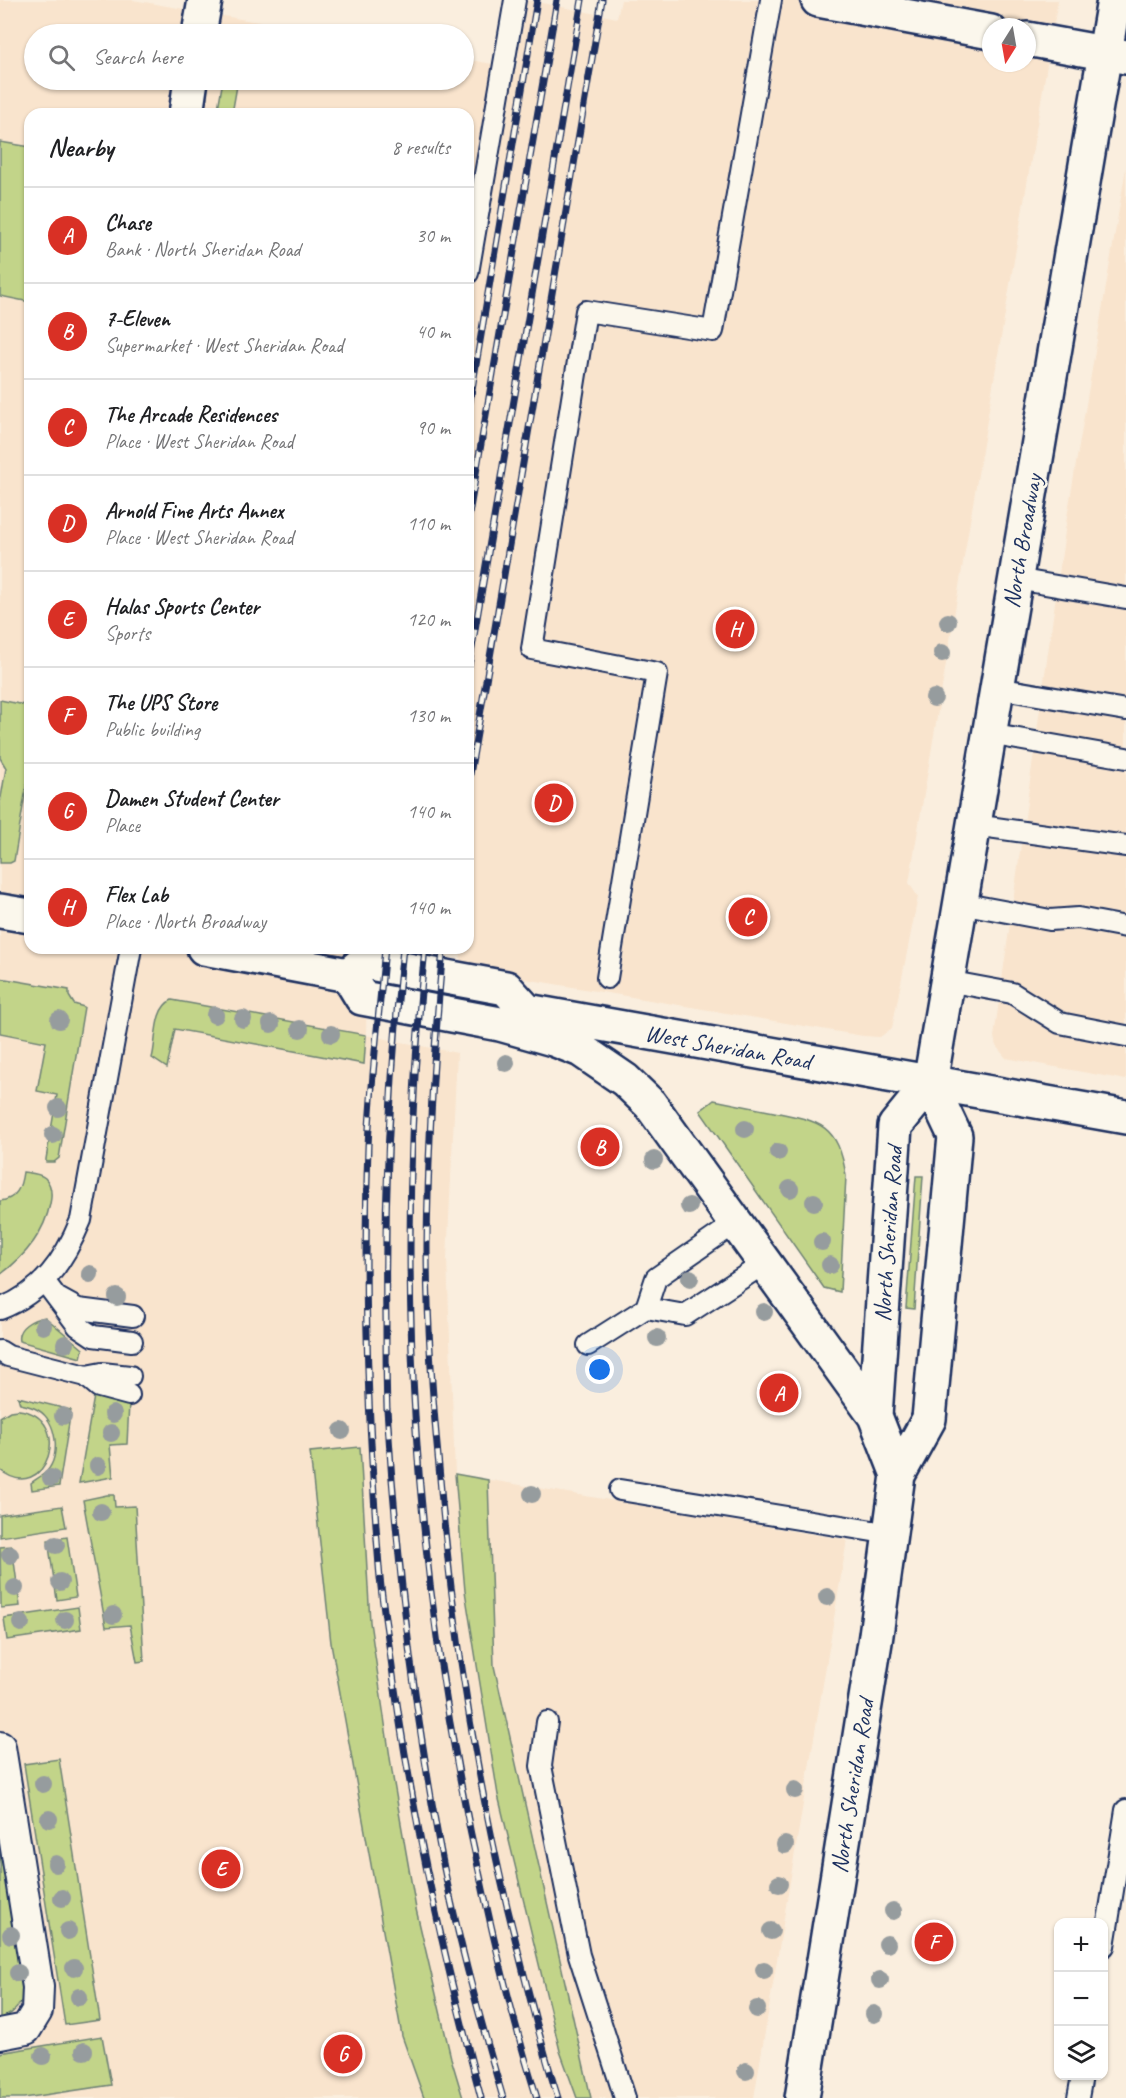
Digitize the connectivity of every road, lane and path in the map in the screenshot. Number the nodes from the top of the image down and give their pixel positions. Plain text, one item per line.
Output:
1 (205, 0) edge
2 (515, 0) edge
3 (771, 0) edge
4 (818, 0) edge
5 (1114, 0) edge
6 (201, 24) edge
7 (982, 30) edge
8 (1036, 41) edge
9 (1115, 55) edge
10 (190, 90) edge
11 (187, 108) edge
12 (474, 238) edge
13 (1016, 579) junction
14 (1126, 598) edge
15 (997, 688) junction
16 (1126, 710) edge
17 (989, 734) junction
18 (1126, 758) edge
19 (974, 825) junction
20 (1126, 846) edge
21 (960, 903) junction
22 (0, 911) edge
23 (24, 915) edge
24 (1126, 927) edge
25 (130, 954) edge
26 (271, 954) edge
27 (350, 961) edge
28 (607, 978) dead end
29 (947, 981) junction
30 (513, 1018) junction
31 (1126, 1036) edge
32 (930, 1083) junction
33 (1126, 1117) edge
34 (737, 1222) junction
35 (765, 1263) junction
36 (50, 1289) junction
37 (646, 1308) junction
38 (0, 1309) edge
39 (133, 1316) dead end
40 (132, 1341) dead end
41 (588, 1345) dead end
42 (0, 1351) edge
43 (130, 1385) dead end
44 (875, 1416) junction
45 (898, 1474) junction
46 (620, 1490) dead end
47 (891, 1534) junction
48 (547, 1722) dead end
49 (0, 1747) edge
50 (1126, 1810) edge
51 (1108, 1921) edge
52 (0, 2034) edge
53 (1081, 2080) edge
54 (625, 2098) edge
55 (802, 2098) edge
56 (1078, 2098) edge

1 - 6 main road
2 - 12 lane
3 - 28 lane
4 - 7 main road
5 - 9 main road, North Broadway
8 - 9 main road
9 - 13 main road, North Broadway
10 - 11 main road
13 - 14 lane
13 - 15 main road, North Broadway
15 - 16 lane
15 - 17 main road, North Broadway
17 - 18 lane
17 - 19 main road, North Broadway
19 - 20 lane
19 - 21 main road, North Broadway
21 - 24 lane
21 - 29 main road, North Broadway
22 - 23 main road
25 - 36 lane
26 - 27 main road
27 - 30 main road
29 - 31 lane
29 - 32 main road, North Broadway
30 - 32 main road, West Sheridan Road
30 - 34 main road
32 - 33 main road, West Sheridan Road
32 - 44 main road, North Sheridan Road
32 - 45 main road, North Sheridan Road
34 - 35 main road
34 - 37 lane
35 - 37 lane
35 - 44 main road
36 - 38 lane
36 - 39 lane
36 - 40 lane
37 - 41 lane
42 - 43 lane
44 - 45 main road, North Sheridan Road
45 - 47 main road, North Sheridan Road
46 - 47 lane
47 - 55 main road, North Sheridan Road
48 - 54 lane
49 - 52 street
50 - 51 lane
53 - 56 lane

